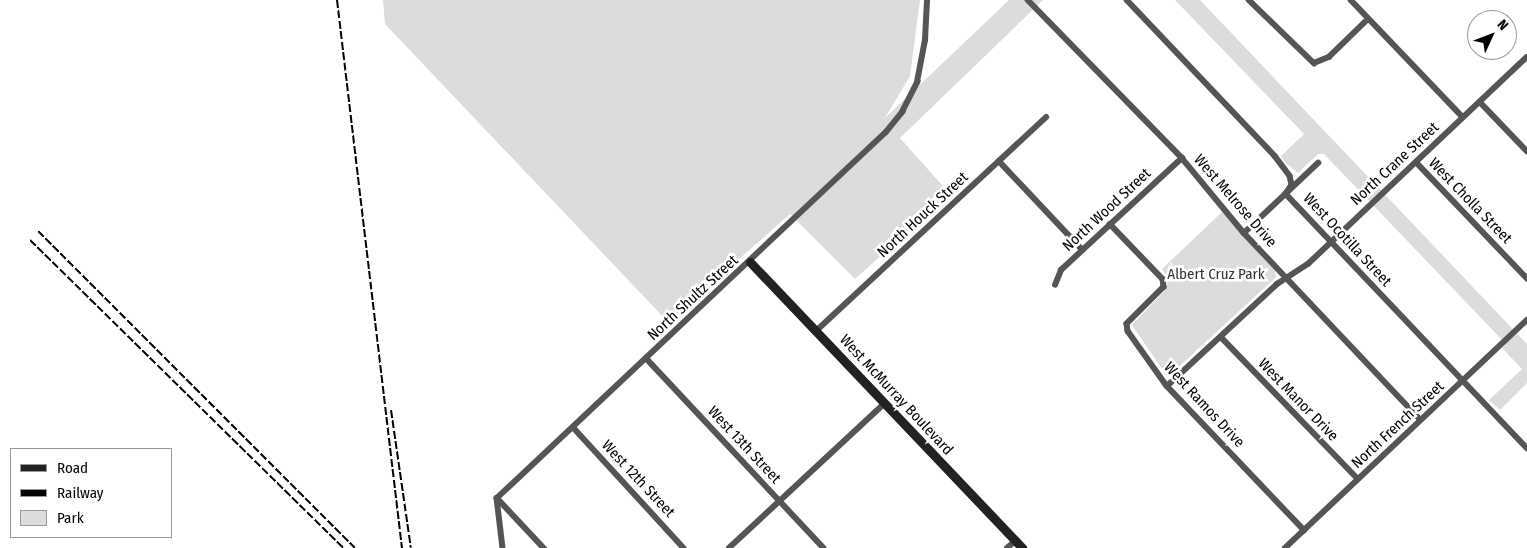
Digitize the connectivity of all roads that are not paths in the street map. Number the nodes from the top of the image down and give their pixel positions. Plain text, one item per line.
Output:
1 (927, 0) edge
2 (1028, 0) edge
3 (1127, 0) edge
4 (1249, 0) edge
5 (1351, 0) edge
6 (1368, 19) junction
7 (1527, 57) edge
8 (1480, 102) junction
9 (1046, 117) dead end
10 (1463, 117) junction
11 (1527, 151) edge
12 (1182, 158) junction
13 (999, 161) junction
14 (1416, 162) junction
15 (1318, 163) dead end
16 (1286, 194) junction
17 (1110, 224) junction
18 (1244, 233) junction
19 (1331, 241) junction
20 (1083, 250) junction
21 (750, 262) junction
22 (1527, 278) edge
23 (1287, 279) junction
24 (1055, 285) dead end
25 (1527, 320) edge
26 (816, 331) junction
27 (1221, 337) junction
28 (646, 358) junction
29 (1463, 381) junction
30 (1166, 386) junction
31 (884, 404) junction
32 (1421, 420) junction
33 (573, 427) junction
34 (1527, 448) edge
35 (1358, 479) junction
36 (497, 498) junction
37 (780, 501) junction
38 (1304, 530) junction
39 (1015, 541) junction
40 (503, 548) edge
41 (544, 548) edge
42 (684, 548) edge
43 (729, 548) edge
44 (824, 548) edge
45 (1007, 548) edge
46 (1022, 548) edge
47 (1285, 548) edge

1 - 21 street, North Shultz Street
2 - 12 street, West Melrose Drive
3 - 16 street, West Ocotilla Street
4 - 6 street
5 - 6 street
6 - 10 street
7 - 8 street, North Crane Street
8 - 10 street, North Crane Street
8 - 11 street
9 - 13 street, North Houck Street
10 - 14 street, North Crane Street
12 - 17 street, North Wood Street
12 - 18 street, West Melrose Drive
13 - 20 street
13 - 26 street, North Houck Street
14 - 19 street, North Crane Street
14 - 22 street, West Cholla Street
15 - 16 street
16 - 18 street
16 - 19 street, West Ocotilla Street
17 - 20 street, North Wood Street
17 - 30 street, West Ramos Drive
18 - 23 street, West Melrose Drive
19 - 23 street, North Crane Street
19 - 29 street, West Ocotilla Street
20 - 24 street, North Wood Street
21 - 26 street, West McMurray Boulevard
21 - 28 street, North Shultz Street
23 - 27 street, North Crane Street
23 - 32 street, West Melrose Drive
25 - 29 street, North French Street
26 - 31 street, West McMurray Boulevard
27 - 30 street, North Crane Street
27 - 35 street, West Manor Drive
28 - 33 street, North Shultz Street
28 - 37 street, West 13th Street
29 - 32 street, North French Street
29 - 34 street, West Ocotilla Street
30 - 38 street, West Ramos Drive
31 - 37 street
31 - 39 street, West McMurray Boulevard
32 - 35 street, North French Street
33 - 36 street, North Shultz Street
33 - 42 street, West 12th Street
35 - 38 street, North French Street
36 - 40 street
36 - 41 street
37 - 43 street
37 - 44 street, West 13th Street
38 - 47 street, North French Street
39 - 45 street
39 - 46 street, West McMurray Boulevard

